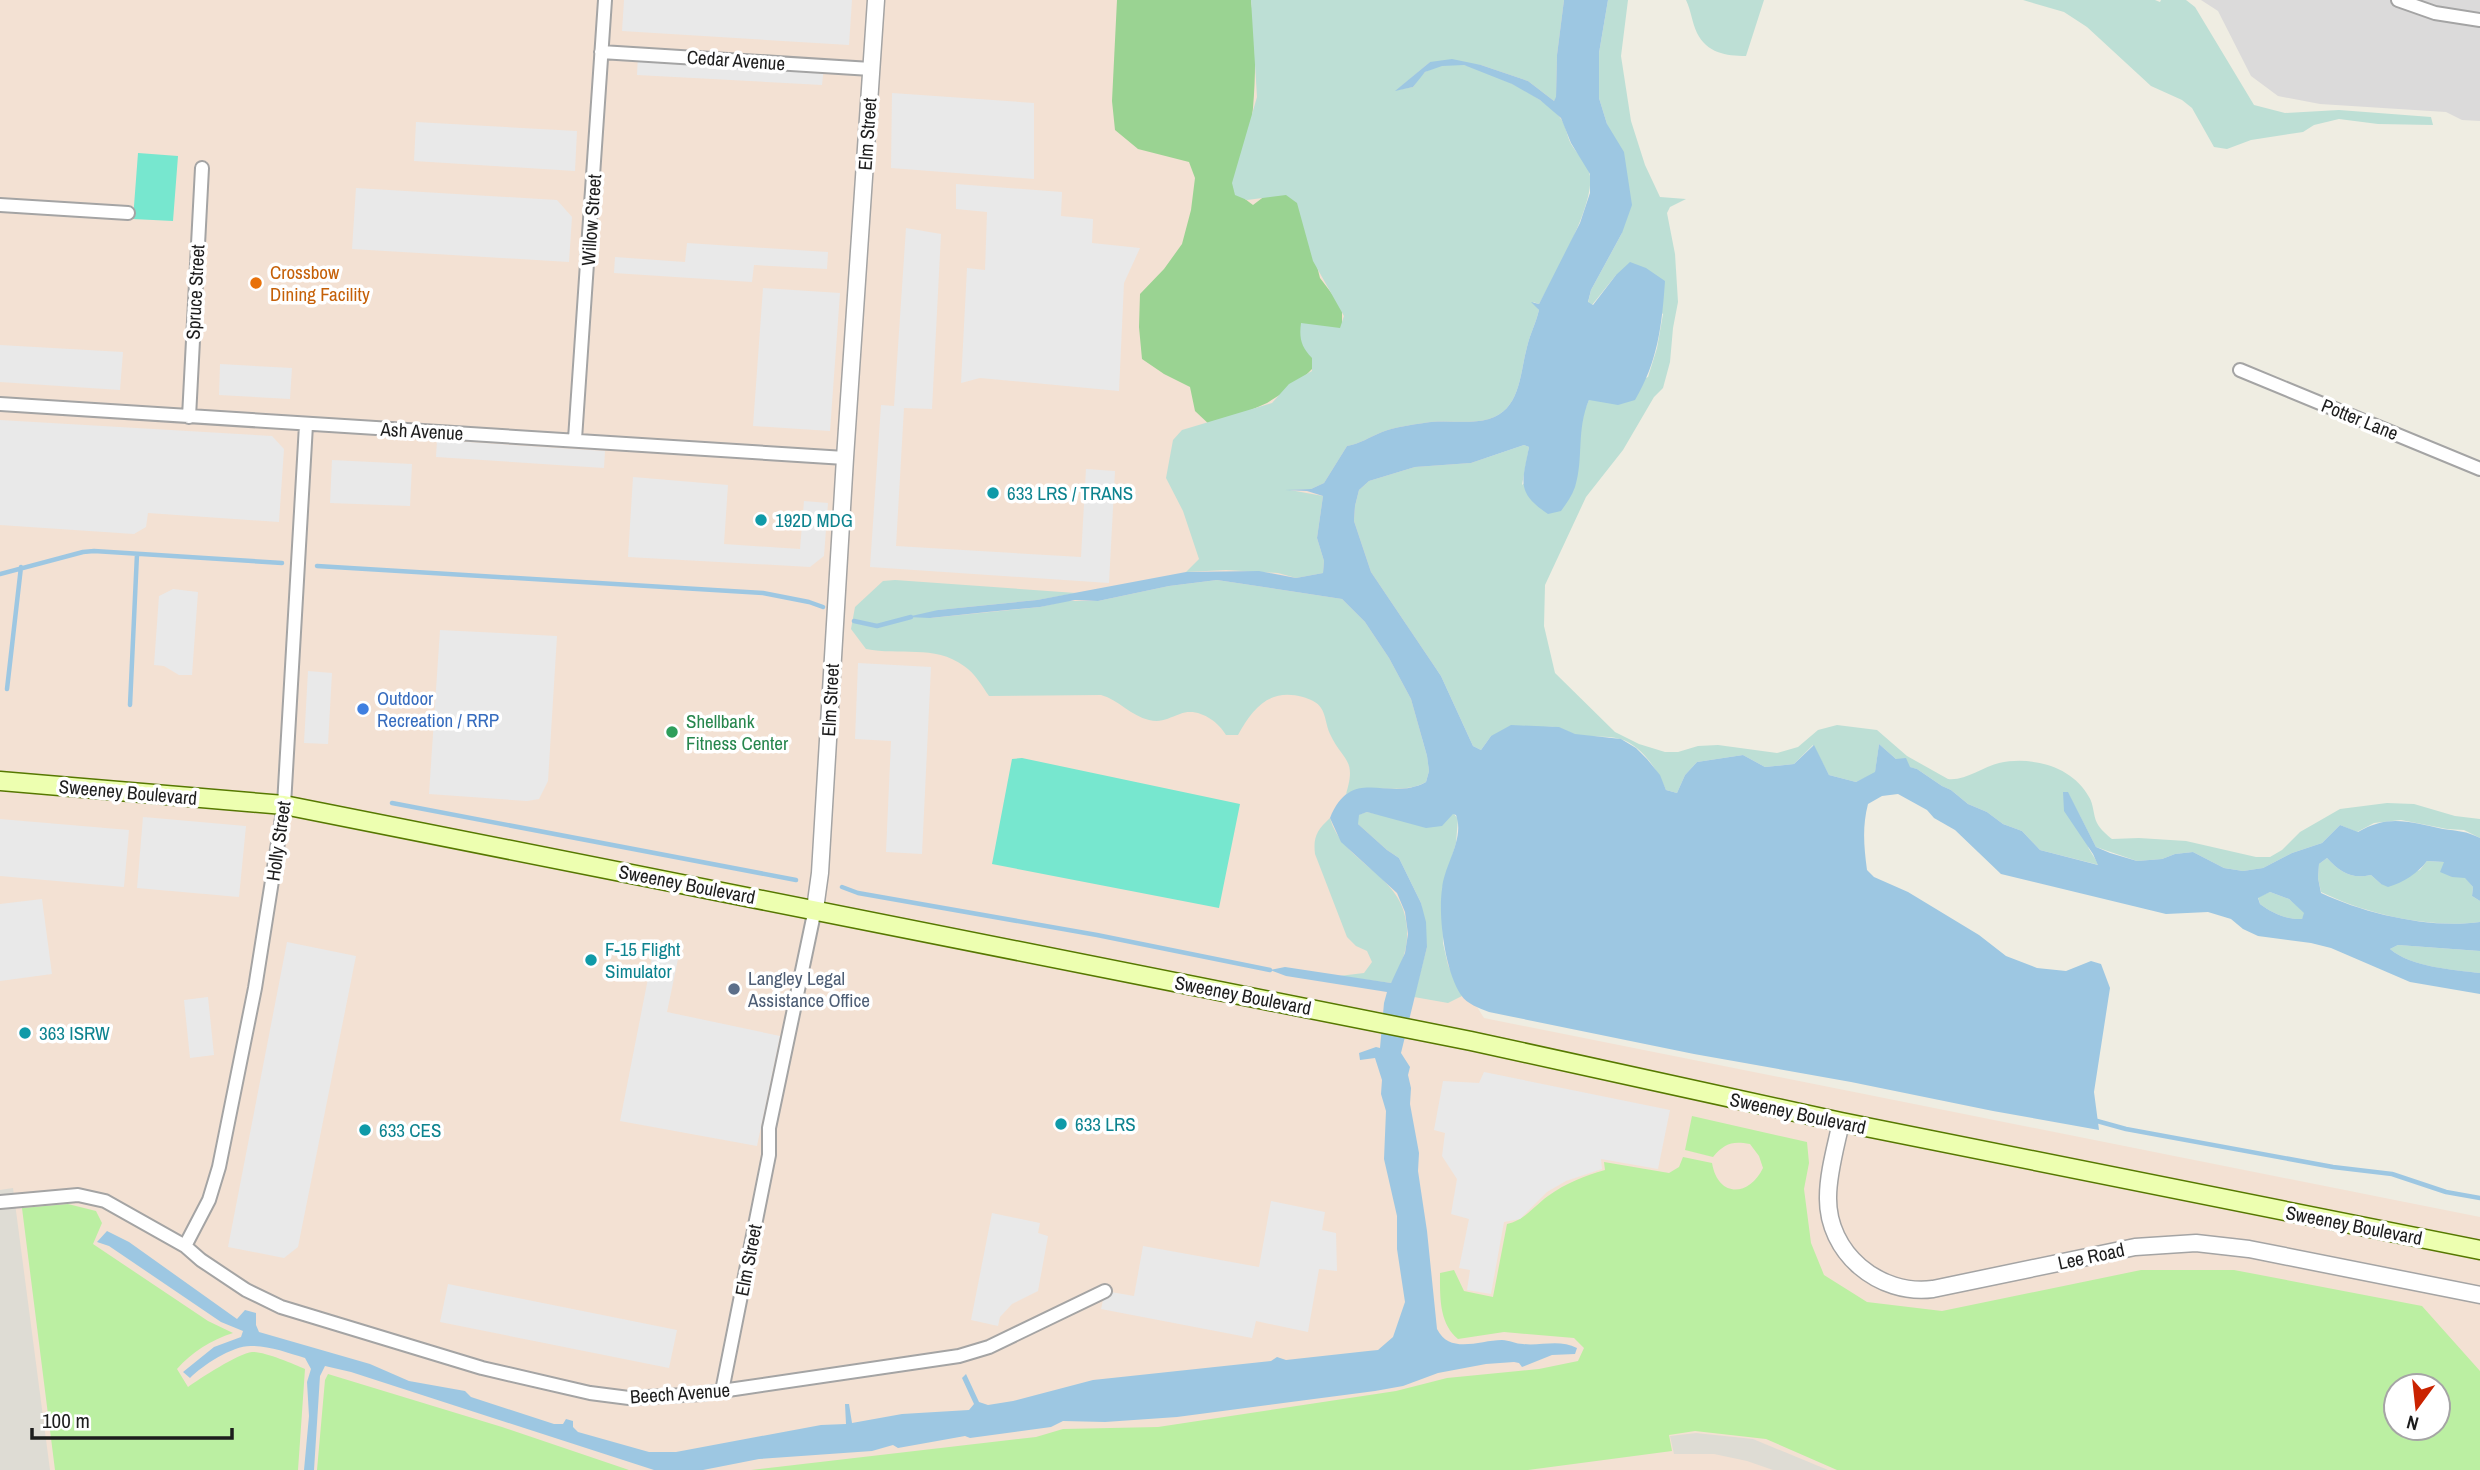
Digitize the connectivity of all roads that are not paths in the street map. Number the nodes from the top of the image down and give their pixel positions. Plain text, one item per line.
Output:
1 (605, 0) edge
2 (876, 0) edge
3 (2398, 0) edge
4 (2480, 20) edge
5 (601, 52) junction
6 (871, 69) junction
7 (202, 169) dead end
8 (0, 205) edge
9 (128, 213) dead end
10 (2240, 370) dead end
11 (0, 404) edge
12 (189, 416) junction
13 (306, 425) junction
14 (575, 439) junction
15 (845, 458) junction
16 (2480, 469) edge
17 (0, 781) edge
18 (284, 805) junction
19 (815, 909) junction
20 (1841, 1122) junction
21 (0, 1202) edge
22 (185, 1246) junction
23 (2480, 1250) edge
24 (1105, 1291) dead end
25 (2480, 1295) edge
26 (722, 1391) junction

1 - 5 street, Willow Street
2 - 6 street, Elm Street
3 - 4 street
5 - 6 street, Cedar Avenue
5 - 14 street, Willow Street
6 - 15 street, Elm Street
7 - 12 street, Spruce Street
8 - 9 street
10 - 16 street, Potter Lane
11 - 12 street, Ash Avenue
12 - 13 street, Ash Avenue
13 - 14 street, Ash Avenue
13 - 18 street, Holly Street
14 - 15 street, Ash Avenue
15 - 19 street, Elm Street
17 - 18 main road, Sweeney Boulevard
18 - 19 main road, Sweeney Boulevard
18 - 22 street, Holly Street
19 - 20 main road, Sweeney Boulevard
19 - 26 street, Elm Street
20 - 23 main road, Sweeney Boulevard
20 - 25 street, Lee Road
21 - 22 street, Beech Avenue
22 - 26 street, Beech Avenue
24 - 26 street, Beech Avenue

